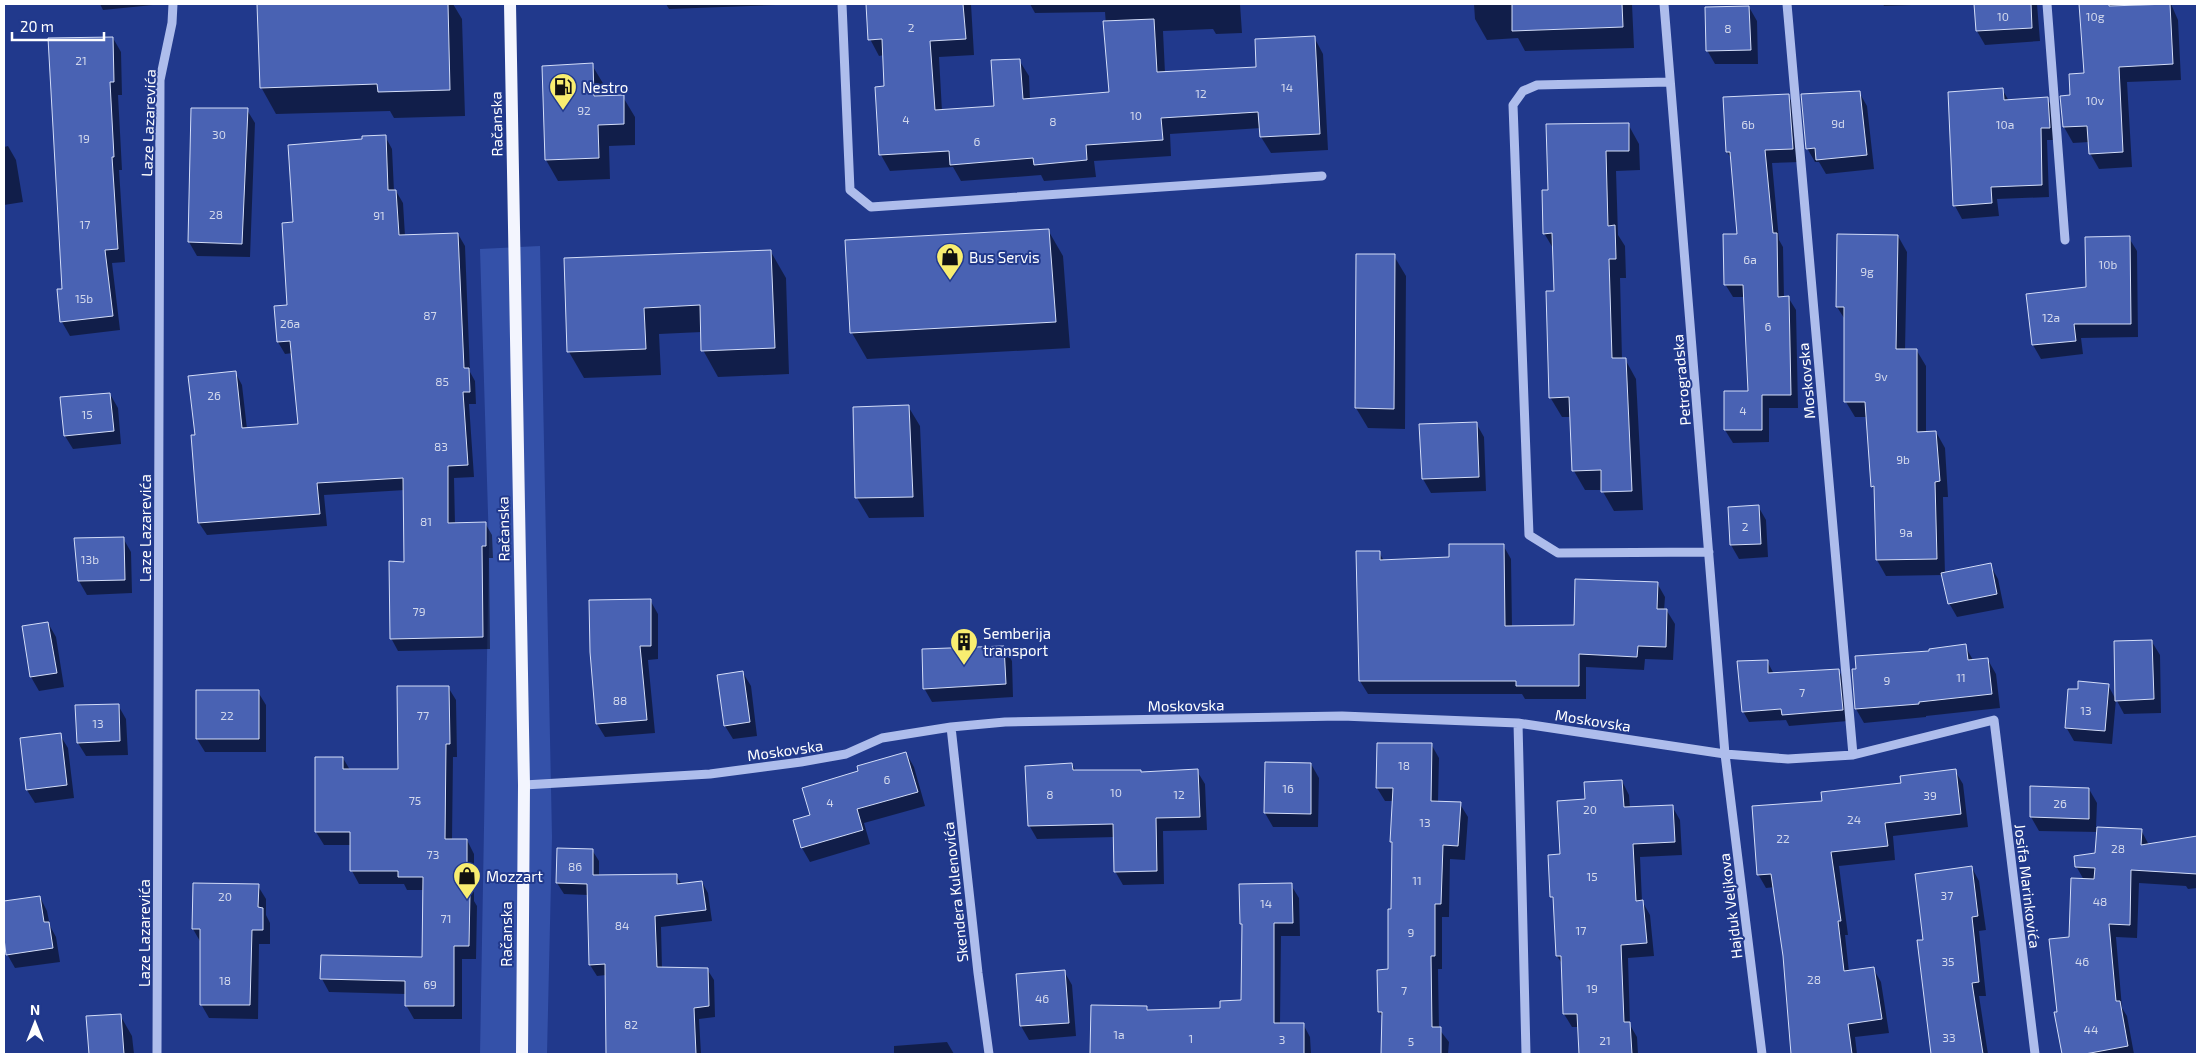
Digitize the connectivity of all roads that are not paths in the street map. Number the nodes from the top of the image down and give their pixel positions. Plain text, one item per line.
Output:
1 (173, 4) edge
2 (510, 4) edge
3 (842, 4) edge
4 (1664, 4) edge
5 (1787, 4) edge
6 (2047, 4) edge
7 (1669, 82) junction
8 (1322, 176) dead end
9 (2065, 240) dead end
10 (1709, 552) junction
11 (1994, 720) joint
12 (1518, 723) junction
13 (951, 726) junction
14 (1725, 754) junction
15 (1853, 755) junction
16 (524, 785) junction
17 (157, 1054) edge
18 (522, 1054) edge
19 (989, 1054) edge
20 (1526, 1054) edge
21 (1762, 1054) edge
22 (2035, 1054) edge

1 - 17 street, Laze Lazarevića
2 - 16 main road, Račanska
3 - 8 street
4 - 7 street, Petrogradska
5 - 15 street, Moskovska
6 - 9 street
7 - 10 street, Petrogradska
7 - 10 street
10 - 14 street, Petrogradska
11 - 15 street, Moskovska
11 - 22 street, Josifa Marinkovića
12 - 13 street, Moskovska
12 - 14 street, Moskovska
12 - 20 street
13 - 16 street, Moskovska
13 - 19 street, Skendera Kulenovića
14 - 15 street, Moskovska
14 - 21 street, Hajduk Veljkova
16 - 18 main road, Račanska

